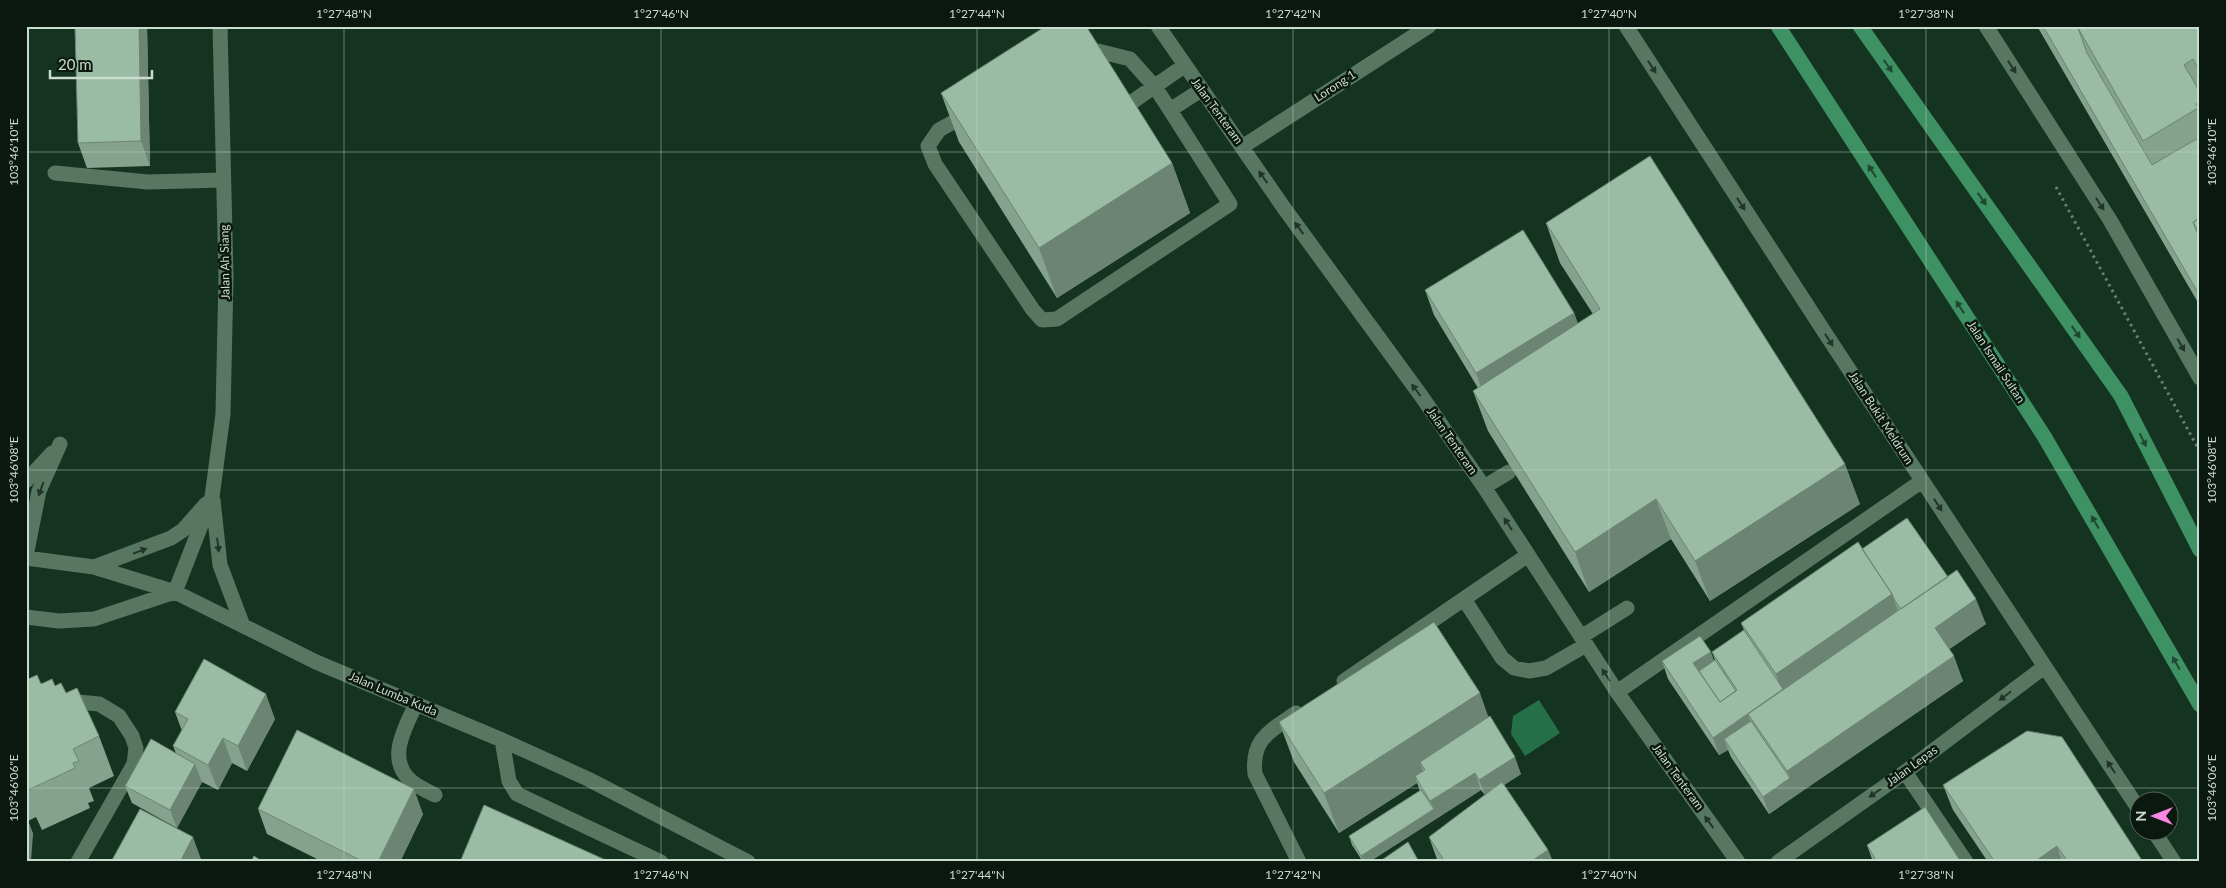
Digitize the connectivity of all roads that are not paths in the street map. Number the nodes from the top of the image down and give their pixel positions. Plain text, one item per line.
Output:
1 (220, 26) edge
2 (1158, 26) edge
3 (1429, 26) edge
4 (1626, 26) edge
5 (1778, 26) edge
6 (1860, 26) edge
7 (1986, 26) edge
8 (1184, 66) junction
9 (1154, 87) junction
10 (1201, 90) junction
11 (1132, 102) edge
12 (1170, 110) junction
13 (1242, 147) junction
14 (55, 173) dead end
15 (223, 180) junction
16 (2200, 378) edge
17 (1509, 472) edge
18 (26, 481) edge
19 (1922, 481) junction
20 (1484, 487) junction
21 (212, 497) junction
22 (2200, 550) edge
23 (1528, 555) junction
24 (26, 557) edge
25 (94, 567) junction
26 (176, 592) junction
27 (1464, 600) junction
28 (1627, 608) dead end
29 (26, 617) edge
30 (243, 626) junction
31 (1584, 641) junction
32 (2044, 666) junction
33 (1332, 689) edge
34 (1617, 692) junction
35 (26, 697) edge
36 (416, 704) junction
37 (2200, 705) edge
38 (1308, 706) edge
39 (502, 740) junction
40 (1905, 772) junction
41 (2128, 793) edge
42 (435, 795) dead end
43 (2160, 840) edge
44 (78, 862) edge
45 (661, 862) edge
46 (748, 862) edge
47 (1299, 862) edge
48 (1738, 862) edge
49 (1778, 862) edge
50 (1966, 862) edge
51 (2174, 862) edge

1 - 15 street, Jalan Ah Siang
2 - 8 street, Jalan Tenteram
3 - 13 street, Lorong 1
4 -> 19 street, Jalan Bukit Meldrum
37 -> 5 main road, Jalan Ismail Sultan
6 -> 22 main road
7 -> 16 street
8 - 9 street
8 - 10 street, Jalan Tenteram
9 - 11 street
9 - 12 street
9 - 12 street
10 - 12 street
10 - 13 street, Jalan Tenteram
20 -> 13 street, Jalan Tenteram
14 - 15 street
15 - 21 street, Jalan Ah Siang
17 - 20 street
18 -> 24 street
19 -> 32 street, Jalan Bukit Meldrum
19 - 34 street
23 -> 20 street, Jalan Tenteram
25 -> 21 street
21 - 26 street, Jalan Ah Siang
21 -> 30 street, Jalan Ah Siang
23 - 27 street
23 - 31 street, Jalan Tenteram
24 - 25 street, Jalan Lumba Kuda
25 - 26 street, Jalan Lumba Kuda
26 - 29 street
26 - 30 street, Jalan Lumba Kuda
27 - 31 street
27 - 33 street
28 - 31 street
30 - 36 street, Jalan Lumba Kuda
34 -> 31 street, Jalan Tenteram
32 -> 40 street, Jalan Lepas
41 -> 32 street, Jalan Bukit Meldrum
48 -> 34 street, Jalan Tenteram
35 - 44 street
36 - 39 street, Jalan Lumba Kuda
36 - 42 street
38 - 47 street
39 - 45 street
39 - 46 street, Jalan Lumba Kuda
40 -> 49 street, Jalan Lepas
40 - 50 street
43 - 51 street

